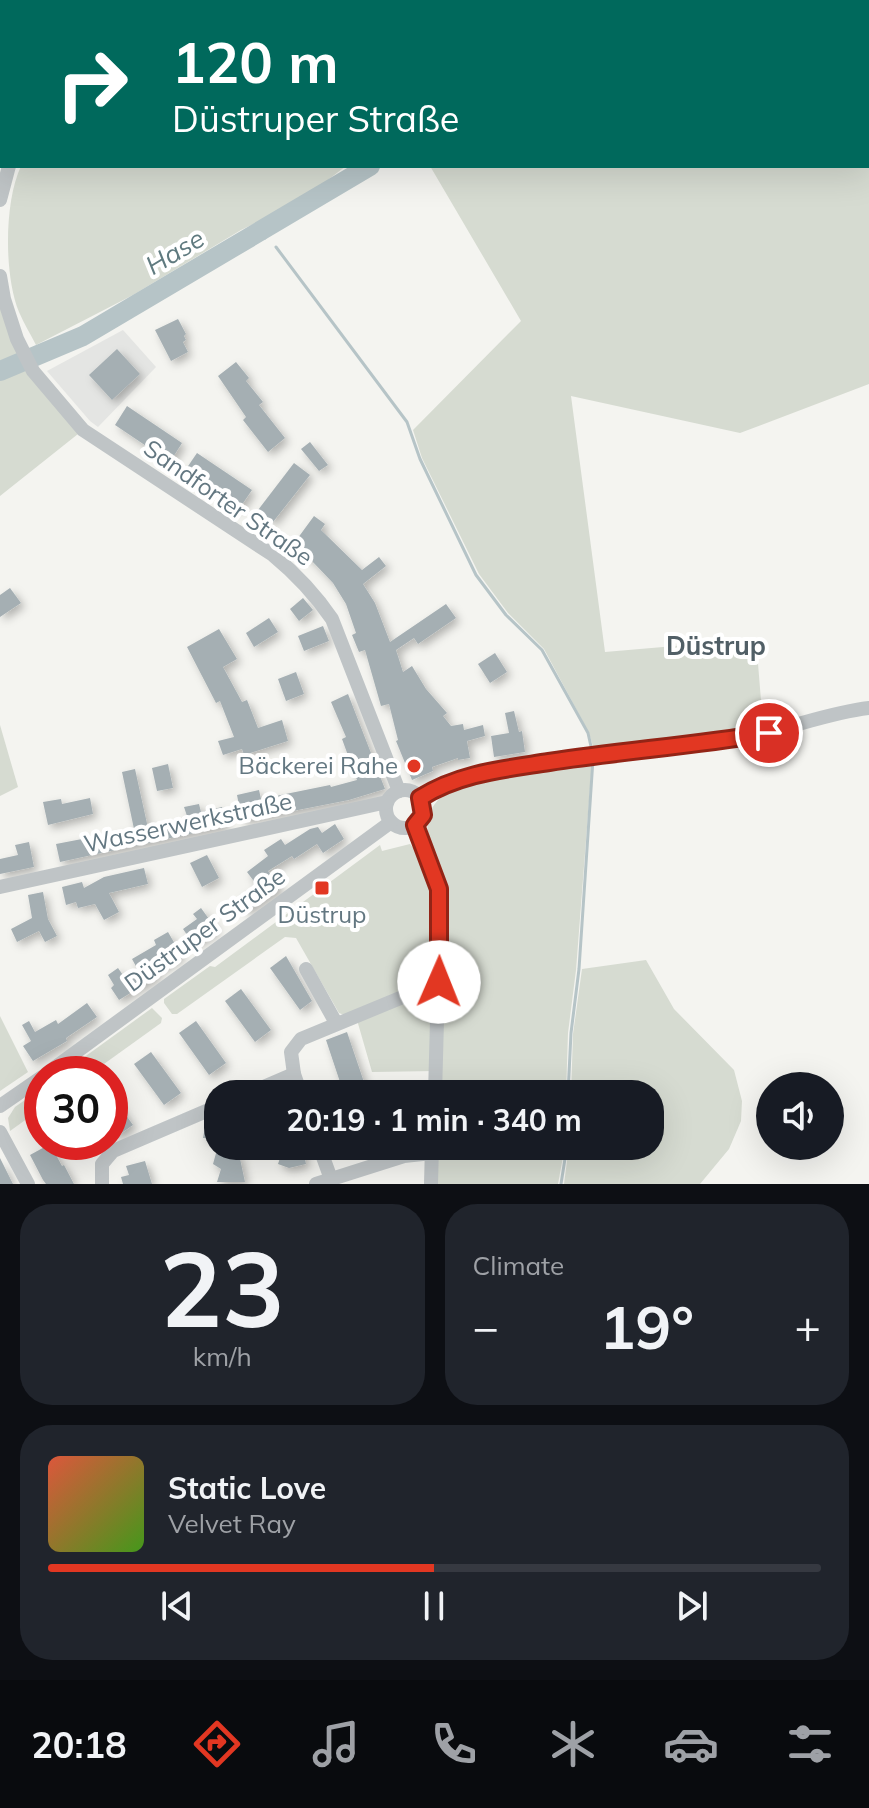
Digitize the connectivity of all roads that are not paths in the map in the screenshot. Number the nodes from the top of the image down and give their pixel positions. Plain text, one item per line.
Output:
1 (8, 168) edge
2 (0, 200) edge
3 (0, 276) edge
4 (869, 708) edge
5 (399, 791) junction
6 (420, 798) junction
7 (387, 802) junction
8 (391, 822) junction
9 (415, 825) junction
10 (0, 887) edge
11 (306, 969) dead end
12 (439, 982) junction
13 (336, 1023) junction
14 (70, 1056) edge
15 (294, 1074) junction
16 (280, 1080) edge
17 (296, 1080) edge
18 (436, 1080) edge
19 (24, 1089) edge
20 (0, 1106) edge
21 (204, 1112) edge
22 (0, 1132) edge
23 (324, 1160) edge
24 (391, 1160) edge
25 (432, 1160) edge
26 (331, 1179) junction
27 (28, 1184) edge
28 (102, 1184) edge
29 (316, 1184) edge
30 (431, 1184) edge

1 - 2 street
3 - 5 street, Sandforter Straße
4 - 6 street
5 - 6 street
5 - 7 street
6 - 9 street
7 - 8 street
7 - 10 street, Wasserwerkstraße
8 - 9 street
8 - 14 street, Düstruper Straße
9 - 12 street
11 - 13 street
12 - 13 street
12 - 18 street
13 - 15 street
15 - 16 street
15 - 17 street
19 - 20 street, Düstruper Straße
21 - 28 street
22 - 27 street
23 - 26 street
24 - 26 street
25 - 30 street
26 - 29 street

